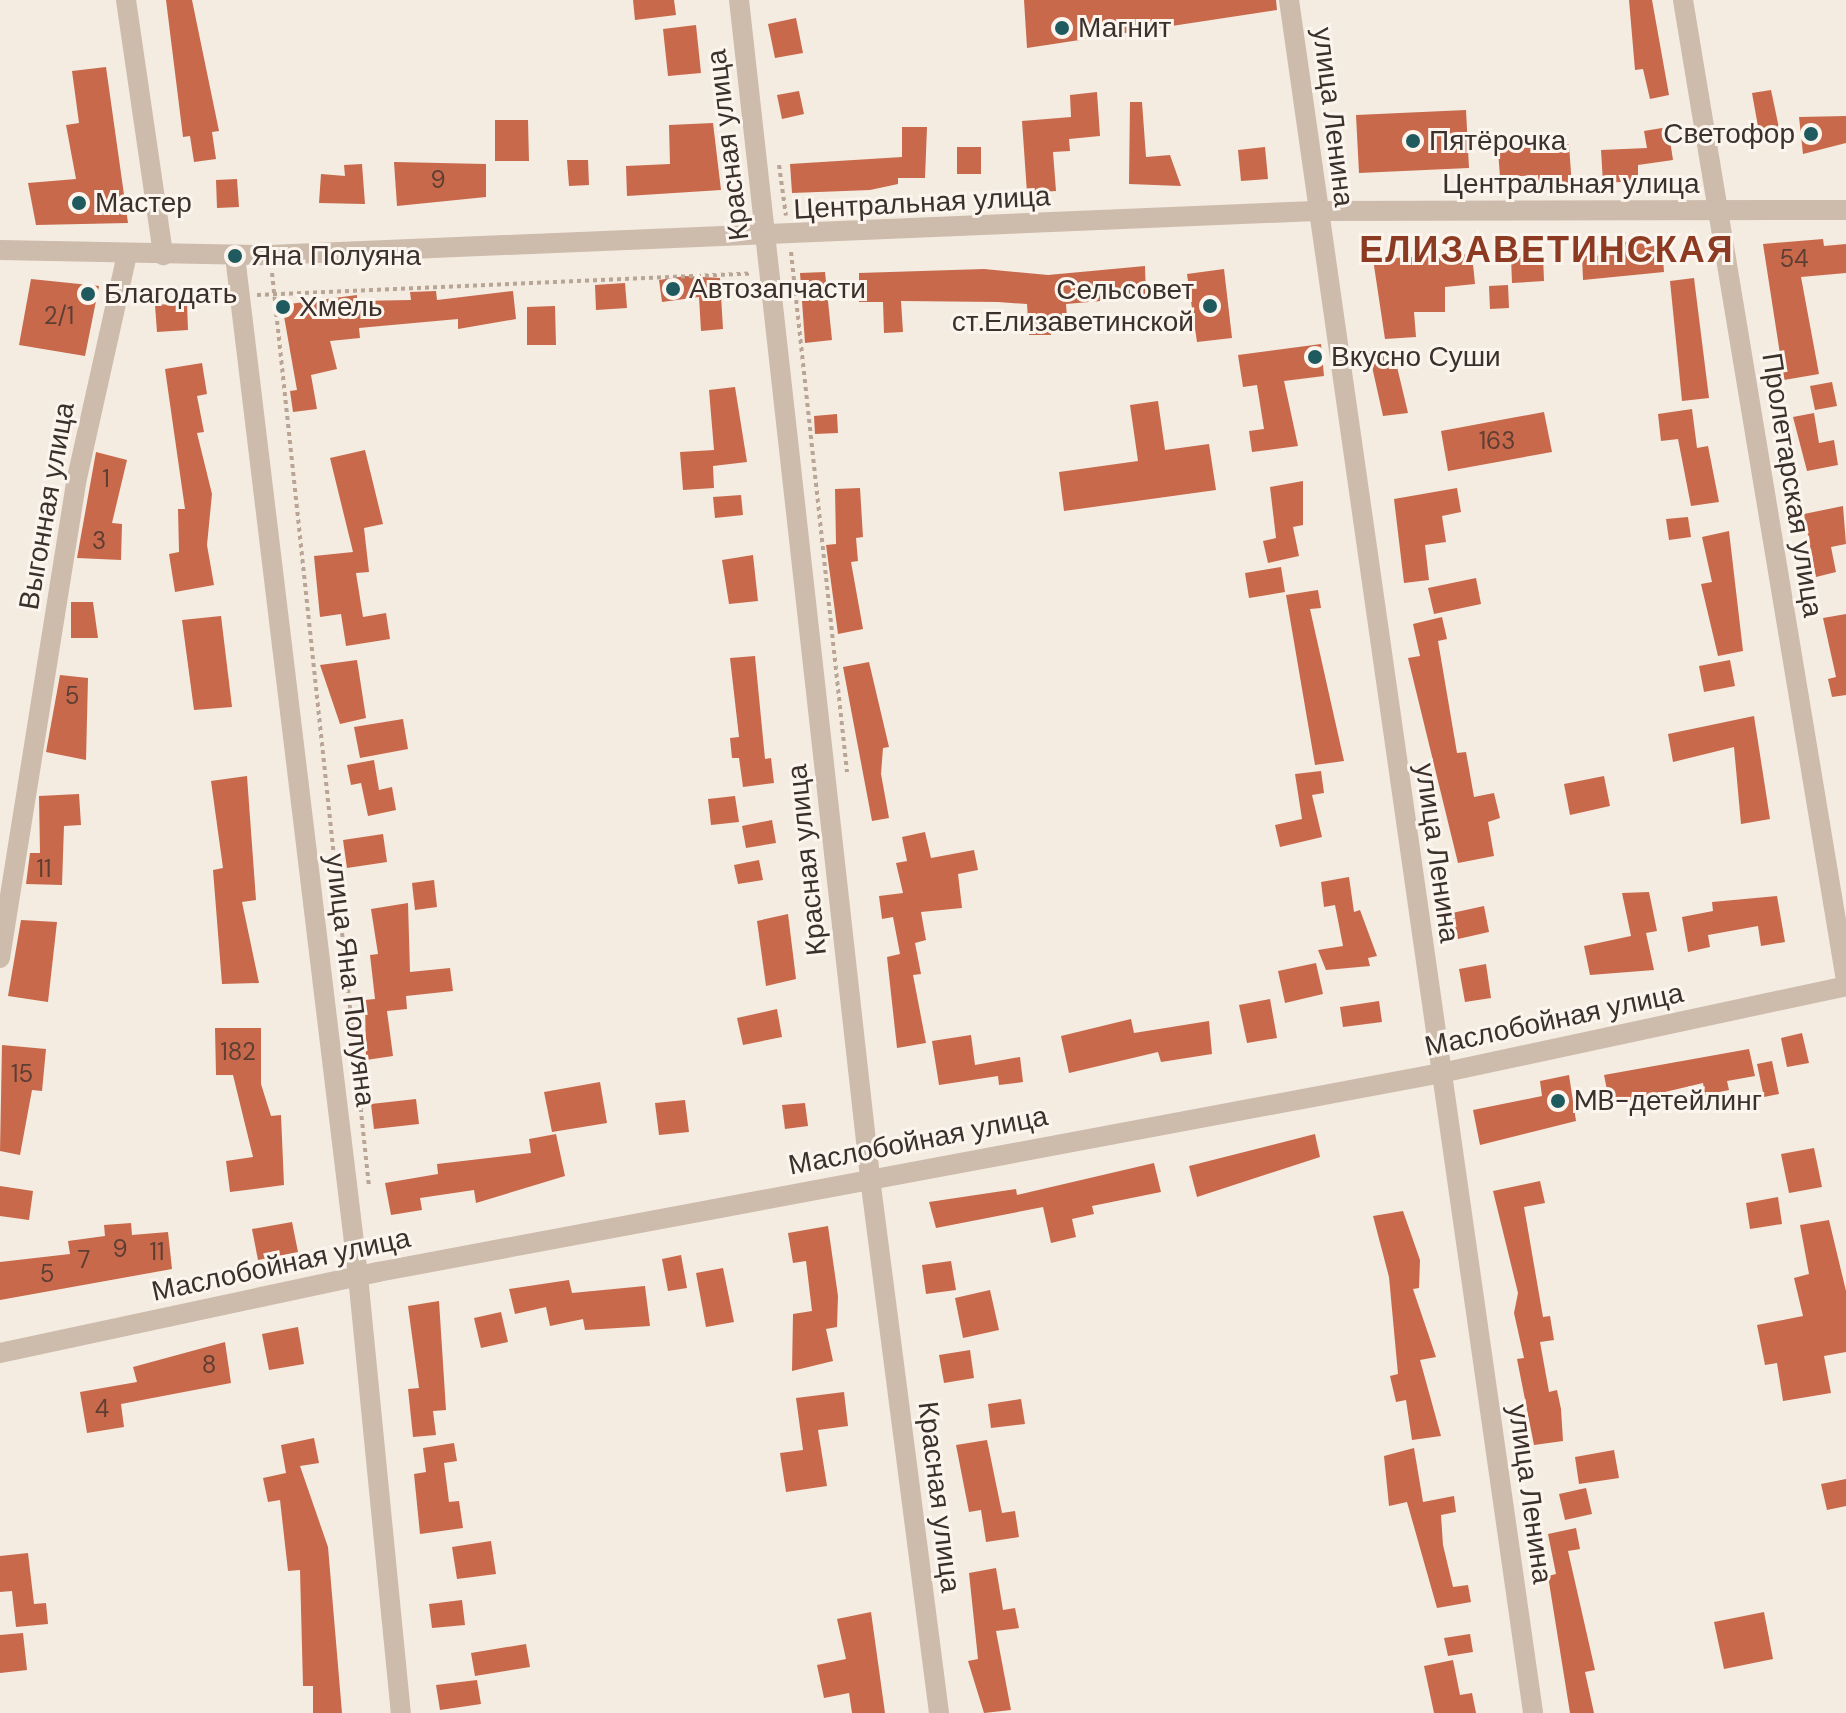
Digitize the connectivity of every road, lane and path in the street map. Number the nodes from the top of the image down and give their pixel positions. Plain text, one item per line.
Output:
1 (126, 0) edge
2 (739, 0) edge
3 (1289, 0) edge
4 (1683, 0) edge
5 (779, 158) dead end
6 (1846, 210) edge
7 (1316, 211) junction
8 (1718, 213) junction
9 (767, 238) junction
10 (789, 238) junction
11 (0, 250) edge
12 (127, 255) junction
13 (163, 255) junction
14 (269, 255) junction
15 (235, 256) junction
16 (793, 265) junction
17 (771, 272) junction
18 (119, 290) junction
19 (237, 294) junction
20 (276, 296) junction
21 (848, 782) dead end
22 (0, 958) edge
23 (1846, 980) edge
24 (1846, 986) edge
25 (1441, 1073) junction
26 (870, 1178) junction
27 (370, 1194) dead end
28 (358, 1276) junction
29 (0, 1353) edge
30 (401, 1713) edge
31 (939, 1713) edge
32 (1533, 1713) edge

1 - 13 street
2 - 9 street, Красная улица
3 - 7 street, улица Ленина
4 - 8 street, Пролетарская улица
5 - 10 path
6 - 8 street, Центральная улица
7 - 8 street, Центральная улица
7 - 10 street, Центральная улица
7 - 25 street, улица Ленина
8 - 23 street, Пролетарская улица
9 - 10 street, Центральная улица
9 - 14 street, Центральная улица
9 - 17 street, Красная улица
10 - 16 path
11 - 12 street, Центральная улица
12 - 13 street, Центральная улица
12 - 18 street, Выгонная улица
13 - 15 street, Центральная улица
14 - 15 street, Центральная улица
14 - 20 path
15 - 19 street, улица Яна Полуяна
16 - 17 path
16 - 21 path
17 - 20 path
17 - 26 street, Красная улица
18 - 19 path
18 - 22 street, Выгонная улица
19 - 20 path
19 - 28 street, улица Яна Полуяна
20 - 27 path
24 - 25 street, Маслобойная улица
25 - 26 street, Маслобойная улица
25 - 32 street, улица Ленина
26 - 28 street, Маслобойная улица
26 - 31 street, Красная улица
28 - 29 street, Маслобойная улица
28 - 30 street, улица Яна Полуяна

